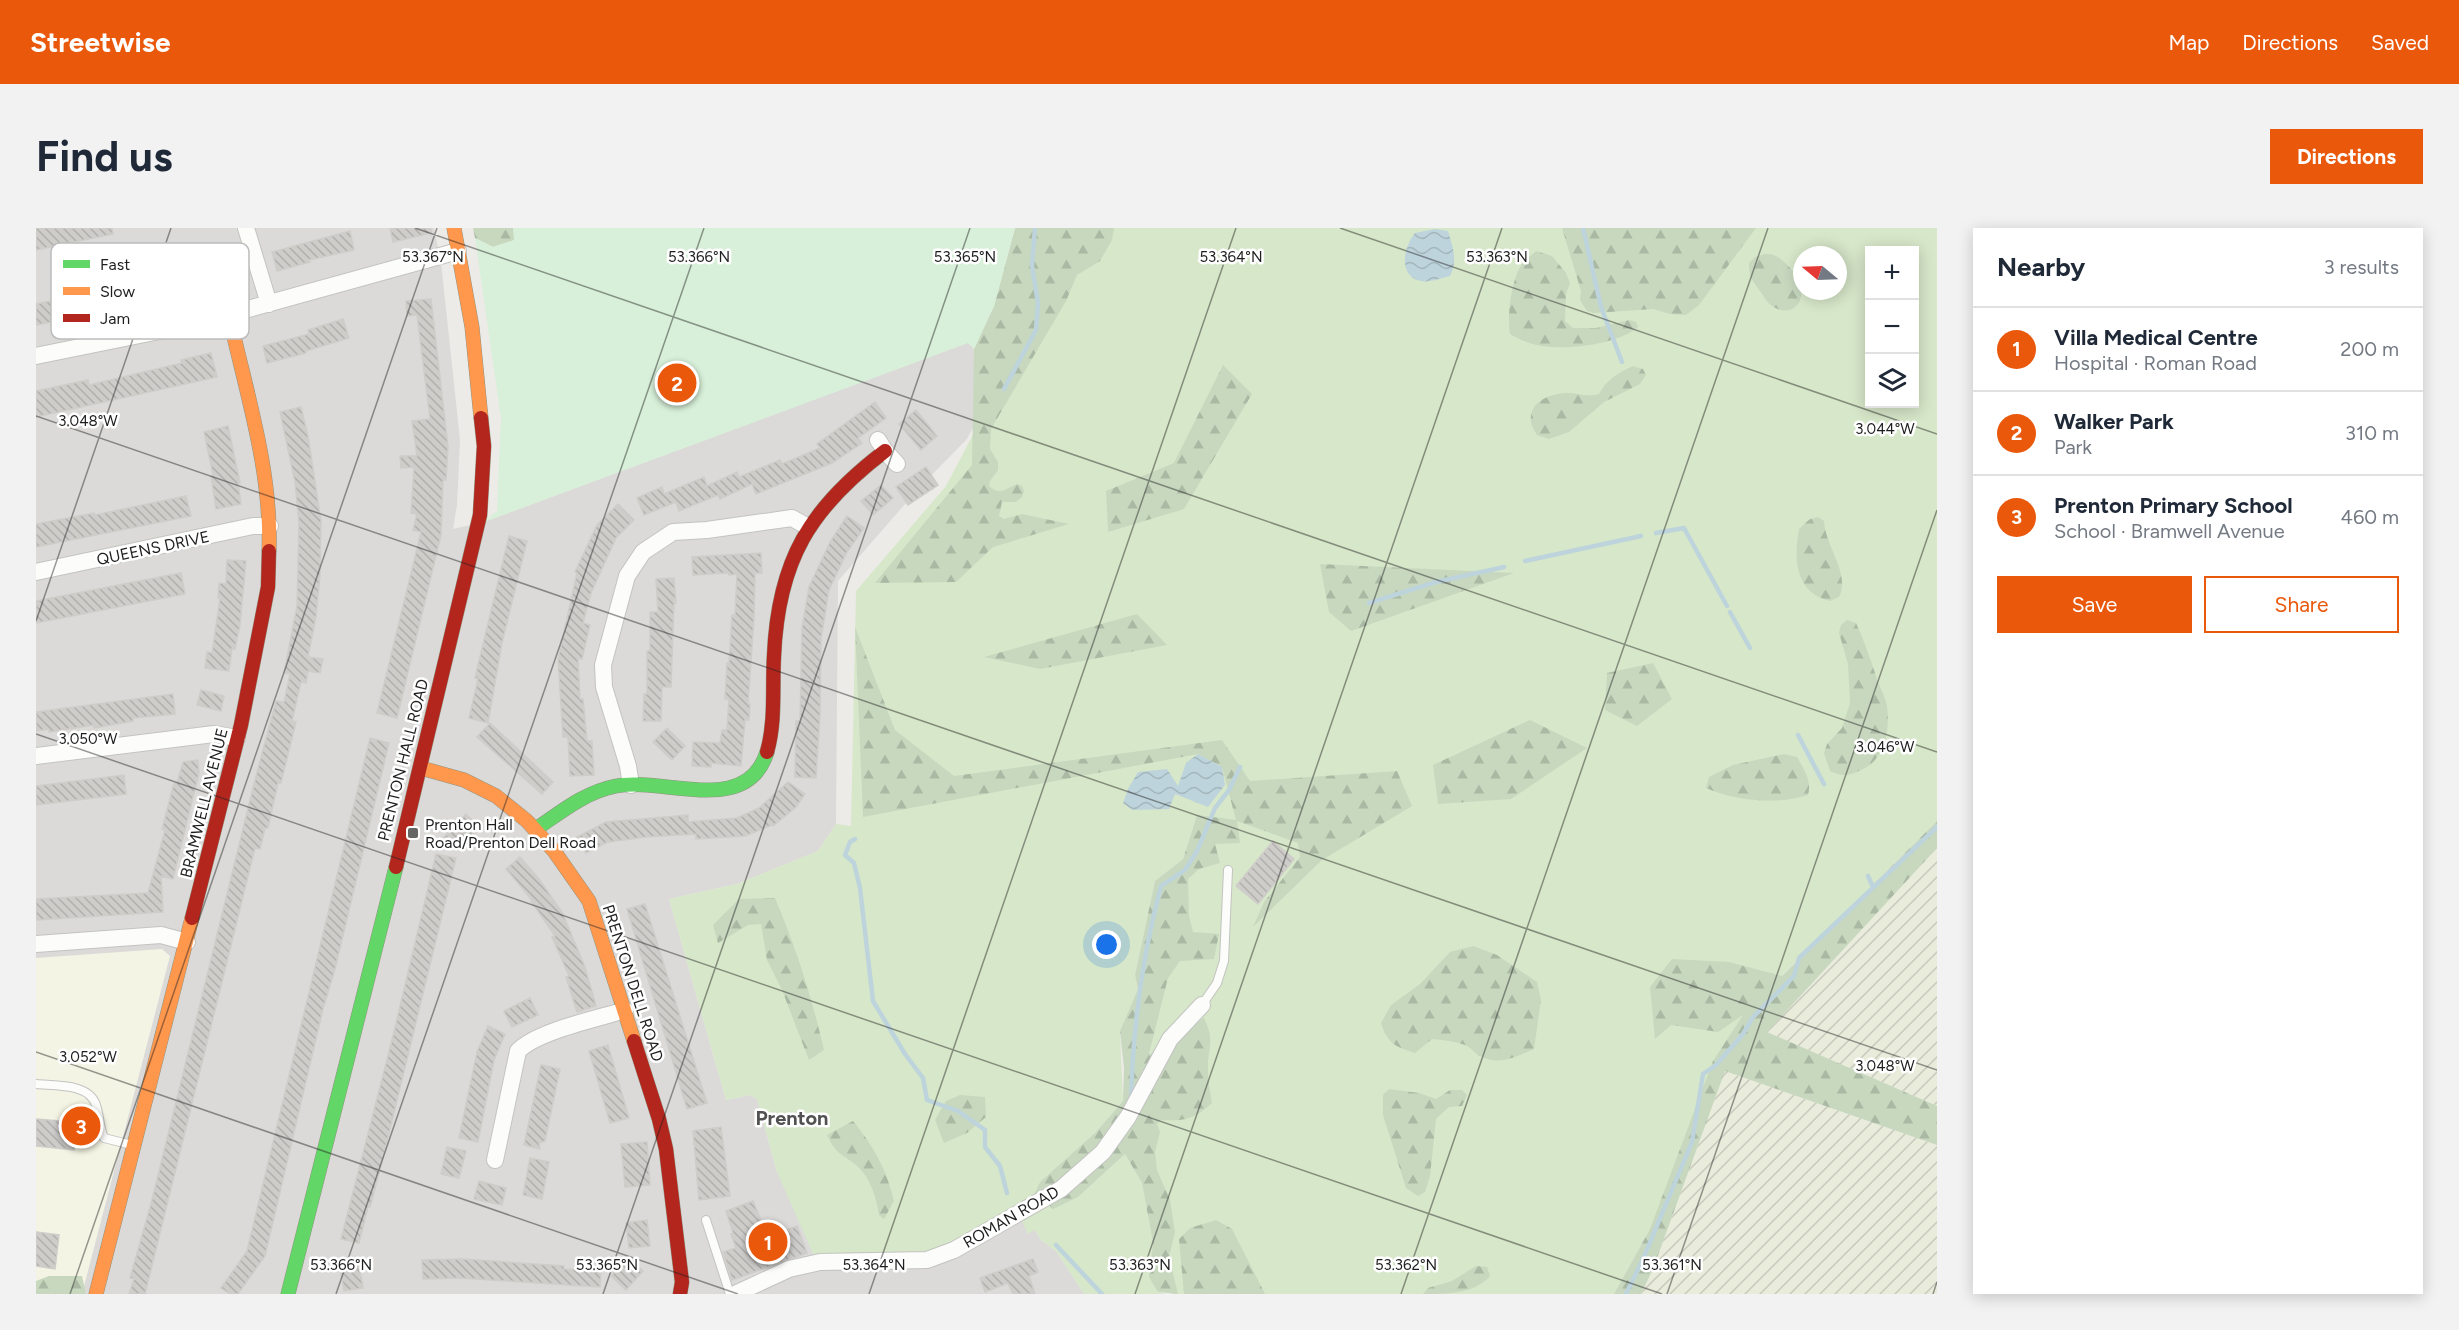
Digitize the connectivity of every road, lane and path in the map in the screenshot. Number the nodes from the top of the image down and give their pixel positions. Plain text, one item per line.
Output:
1 (246, 228) edge
2 (454, 228) edge
3 (458, 251) junction
4 (269, 304) junction
5 (249, 310) edge
6 (116, 339) edge
7 (234, 339) edge
8 (36, 356) edge
9 (882, 445) joint
10 (897, 464) dead end
11 (270, 526) junction
12 (808, 527) junction
13 (36, 572) edge
14 (237, 738) junction
15 (36, 756) edge
16 (421, 768) junction
17 (631, 785) junction
18 (536, 829) junction
19 (1228, 870) dead end
20 (187, 942) junction
21 (36, 944) edge
22 (1203, 1005) joint
23 (625, 1010) junction
24 (36, 1084) edge
25 (135, 1145) junction
26 (495, 1160) dead end
27 (706, 1220) dead end
28 (96, 1294) edge
29 (288, 1294) edge
30 (680, 1294) edge
31 (729, 1294) edge
32 (735, 1294) edge

1 - 4 street
2 - 3 street, PRENTON HALL ROAD
3 - 4 street
3 - 16 street, PRENTON HALL ROAD
4 - 5 street
6 - 8 street
7 - 11 street, BRAMWELL AVENUE
9 - 10 street
9 - 12 street
11 - 13 street, QUEENS DRIVE
11 - 14 street, BRAMWELL AVENUE
12 - 17 street
12 - 17 street
14 - 15 street
14 - 20 street, BRAMWELL AVENUE
16 - 18 street, PRENTON DELL ROAD
16 - 29 street, PRENTON HALL ROAD
17 - 18 street
18 - 23 street, PRENTON DELL ROAD
19 - 22 lane
20 - 21 street
20 - 25 street, BRAMWELL AVENUE
22 - 32 street, ROMAN ROAD
23 - 26 street
23 - 30 street, PRENTON DELL ROAD
24 - 25 lane
25 - 28 street, BRAMWELL AVENUE
27 - 31 lane

